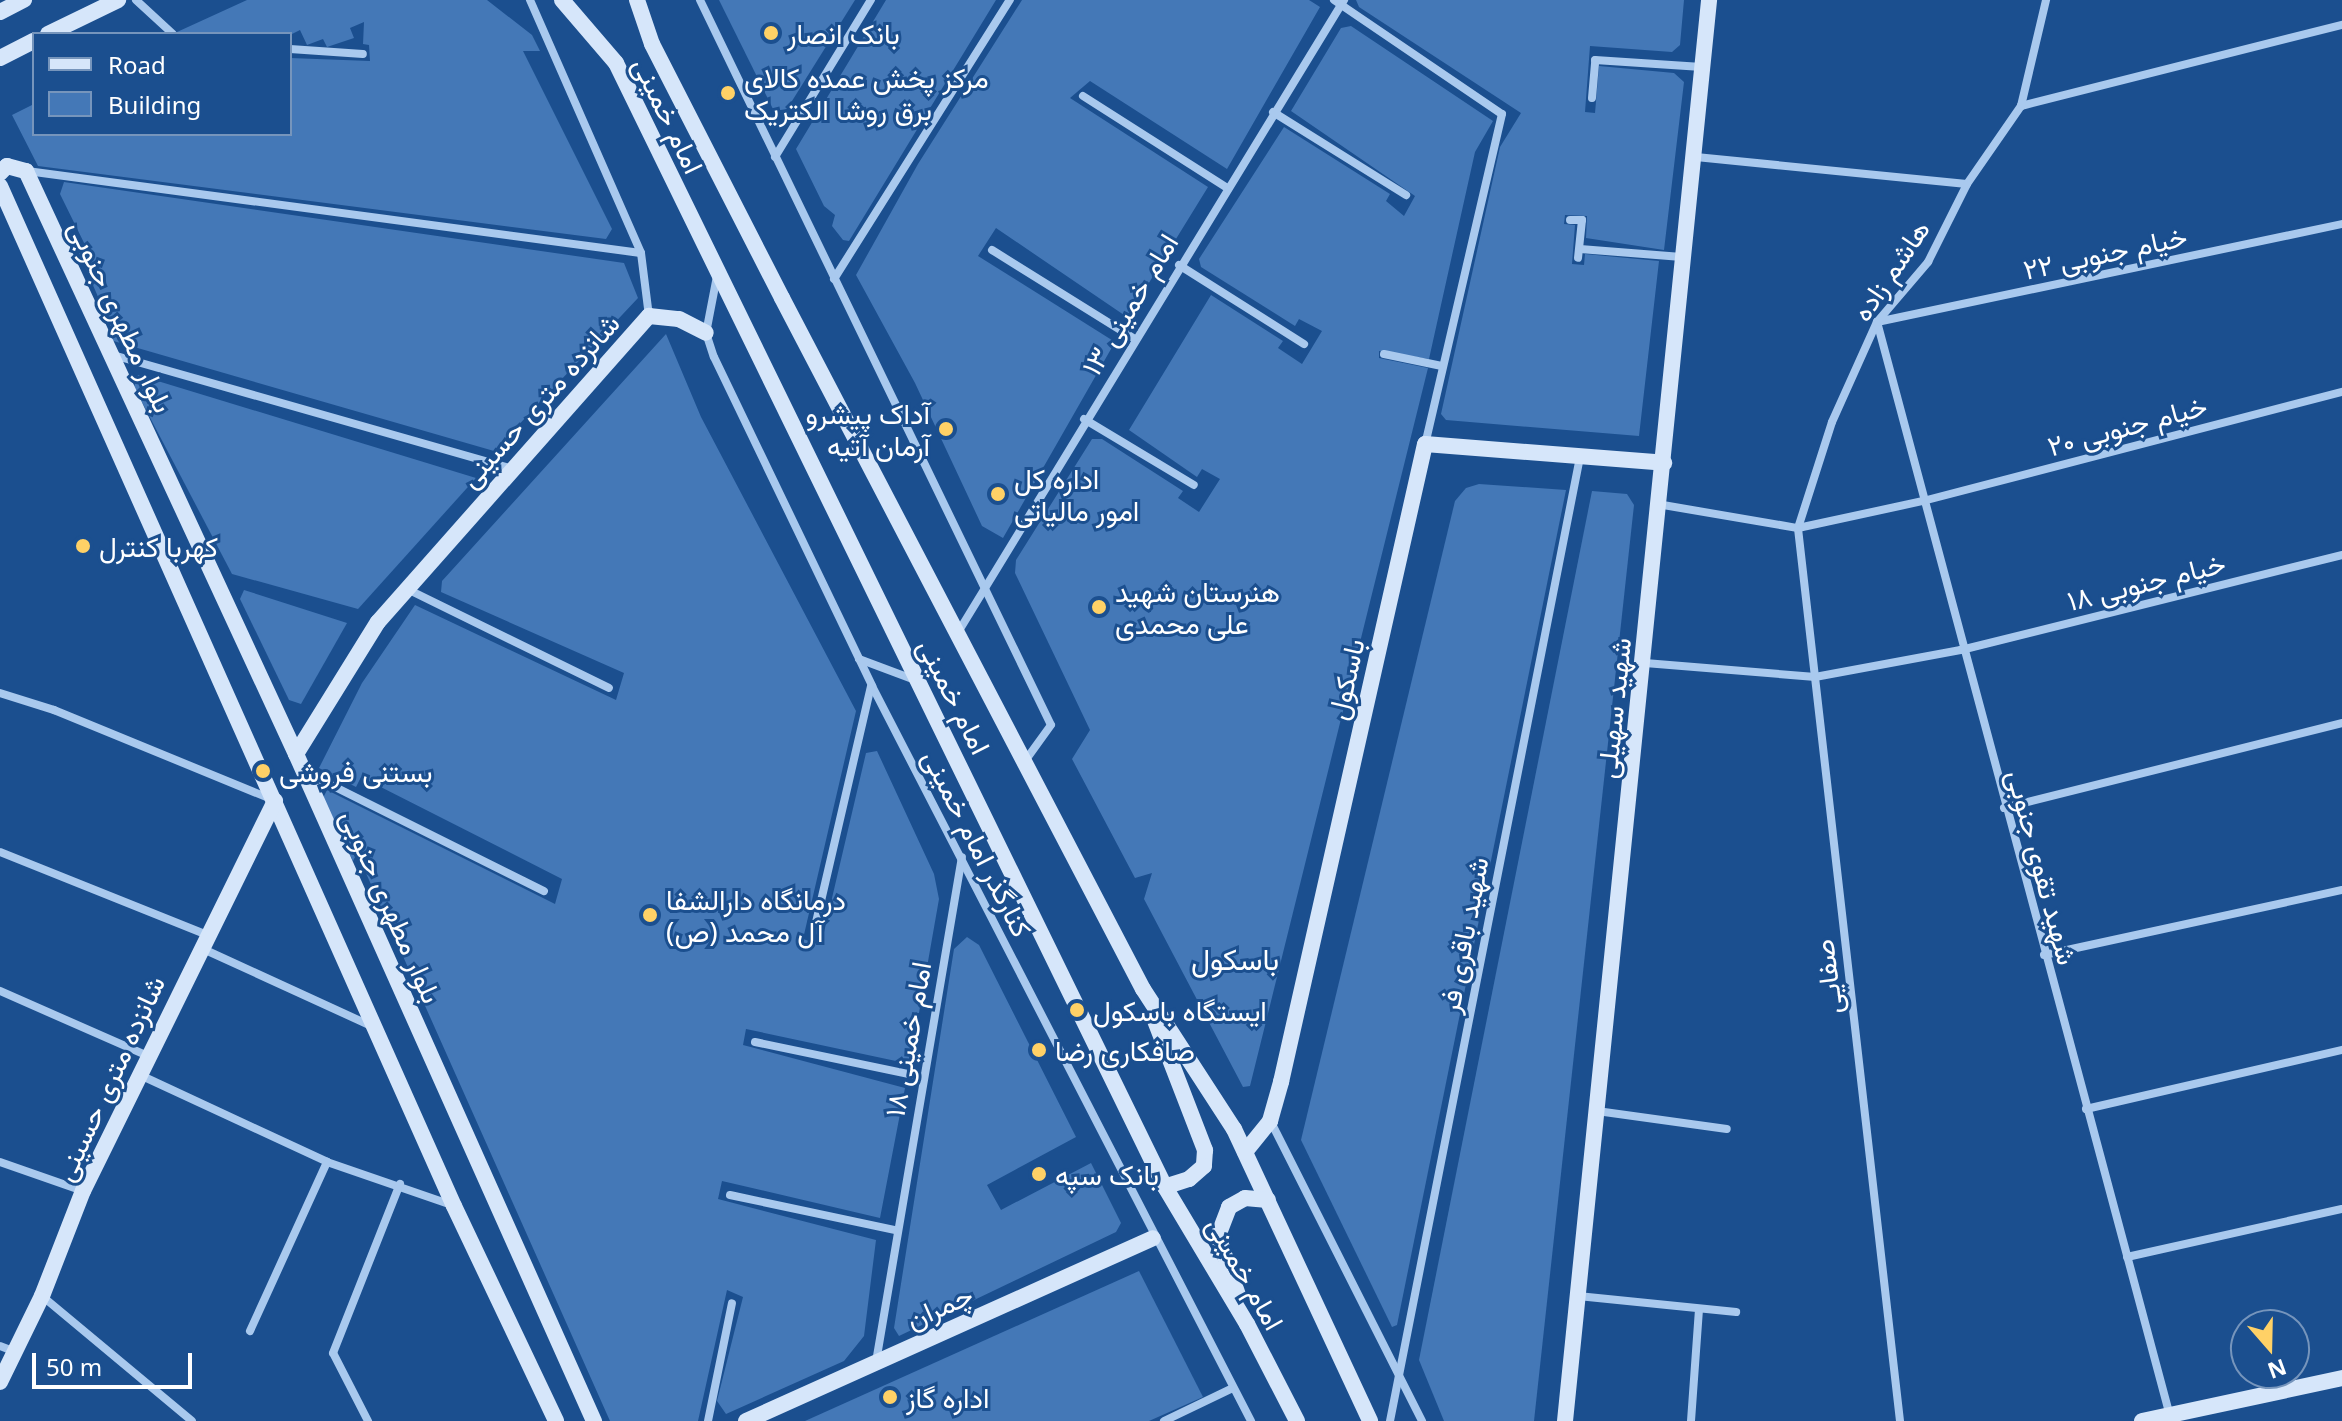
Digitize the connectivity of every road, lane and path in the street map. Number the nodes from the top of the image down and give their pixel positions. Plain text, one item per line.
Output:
1 (118, 0) edge
2 (136, 0) edge
3 (530, 0) edge
4 (562, 0) edge
5 (637, 0) edge
6 (700, 0) edge
7 (871, 0) edge
8 (1010, 0) edge
9 (1709, 0) edge
10 (2046, 0) edge
11 (1339, 2) edge
12 (2342, 25) edge
13 (52, 32) edge
14 (171, 32) edge
15 (32, 42) edge
16 (292, 49) edge
17 (363, 54) dead end
18 (0, 58) edge
19 (1703, 67) junction
20 (1083, 96) dead end
21 (1592, 98) dead end
22 (2021, 106) junction
23 (1273, 112) junction
24 (775, 157) junction
25 (1696, 157) junction
26 (2, 164) edge
27 (26, 171) junction
28 (1967, 184) junction
29 (0, 186) edge
30 (1226, 187) junction
31 (1406, 195) dead end
32 (1570, 220) dead end
33 (2342, 224) edge
34 (992, 250) dead end
35 (641, 253) junction
36 (1683, 257) junction
37 (1179, 265) junction
38 (717, 273) junction
39 (834, 279) junction
40 (649, 316) junction
41 (1877, 322) junction
42 (706, 333) junction
43 (1135, 339) junction
44 (1304, 344) dead end
45 (1384, 354) dead end
46 (111, 355) junction
47 (1442, 366) junction
48 (2342, 392) edge
49 (1084, 419) junction
50 (1425, 444) junction
51 (1580, 457) junction
52 (1664, 463) junction
53 (512, 469) junction
54 (1194, 485) dead end
55 (1923, 501) junction
56 (1656, 504) junction
57 (1798, 528) junction
58 (2342, 555) edge
59 (985, 583) junction
60 (405, 588) junction
61 (957, 634) junction
62 (1961, 650) junction
63 (859, 659) junction
64 (1645, 663) junction
65 (1815, 677) junction
66 (919, 681) junction
67 (872, 686) junction
68 (609, 688) dead end
69 (0, 693) edge
70 (2342, 723) edge
71 (296, 754) junction
72 (1024, 762) junction
73 (303, 771) junction
74 (275, 801) junction
75 (2004, 808) junction
76 (0, 852) edge
77 (962, 856) junction
78 (2342, 890) edge
79 (544, 891) dead end
80 (814, 931) dead end
81 (204, 942) junction
82 (2044, 955) junction
83 (1143, 989) junction
84 (0, 991) edge
85 (376, 1028) junction
86 (755, 1042) dead end
87 (2342, 1050) edge
88 (148, 1056) junction
89 (139, 1075) junction
90 (923, 1077) junction
91 (2086, 1109) junction
92 (1596, 1111) junction
93 (1270, 1121) junction
94 (1727, 1129) dead end
95 (1245, 1152) junction
96 (0, 1162) edge
97 (327, 1162) junction
98 (400, 1184) junction
99 (1165, 1187) junction
100 (83, 1191) junction
101 (730, 1195) dead end
102 (1268, 1200) junction
103 (454, 1206) junction
104 (2342, 1209) edge
105 (895, 1230) junction
106 (1153, 1238) junction
107 (2127, 1257) junction
108 (1577, 1295) junction
109 (42, 1296) junction
110 (732, 1303) dead end
111 (1699, 1309) junction
112 (1736, 1312) dead end
113 (1247, 1324) junction
114 (250, 1331) dead end
115 (7, 1349) edge
116 (876, 1362) junction
117 (1399, 1373) junction
118 (1, 1378) edge
119 (2342, 1378) edge
120 (1233, 1388) junction
121 (2171, 1418) edge
122 (192, 1421) edge
123 (368, 1421) edge
124 (556, 1421) edge
125 (594, 1421) edge
126 (708, 1421) edge
127 (746, 1421) edge
128 (1164, 1421) edge
129 (1251, 1421) edge
130 (1297, 1421) edge
131 (1370, 1421) edge
132 (1390, 1421) edge
133 (1422, 1421) edge
134 (1565, 1421) edge
135 (1691, 1421) edge
136 (1900, 1421) edge
137 (2142, 1421) edge

1 - 13 street
2 - 14 street
3 - 35 street, شانزده متری حسینی
4 - 38 street, امام خمینی
5 - 61 street, امام خمینی
6 - 24 street
7 - 24 street
8 - 39 street
9 - 19 street, شهید سهیلی
10 - 22 street, هاشم زاده
11 - 23 street, امام خمینی ۱۳
11 - 47 street
12 - 22 street
15 - 18 street
16 - 17 street
19 - 21 street
19 - 25 street, شهید سهیلی
20 - 30 street
22 - 28 street, هاشم زاده
23 - 30 street, امام خمینی ۱۳
23 - 31 street
24 - 39 street
25 - 28 street
25 - 36 street, شهید سهیلی
26 - 27 street
27 - 35 street
27 - 46 street, بلوار مطهری جنوبی
28 - 41 street, هاشم زاده
29 - 74 street, بلوار مطهری جنوبی
30 - 37 street, امام خمینی ۱۳
32 - 36 street
33 - 41 street, خیام جنوبی ۲۲
34 - 43 street
35 - 40 street, شانزده متری حسینی
36 - 52 street, شهید سهیلی
37 - 43 street, امام خمینی ۱۳
37 - 44 street
38 - 42 street
38 - 66 street, امام خمینی
39 - 59 street
40 - 42 street
40 - 53 street, شانزده متری حسینی
41 - 55 street, شهید تقوی جنوبی
41 - 57 street, هاشم زاده
42 - 63 street, کنارگذر امام خمینی
43 - 49 street, امام خمینی ۱۳
45 - 47 street
46 - 53 street
46 - 71 street, بلوار مطهری جنوبی
47 - 50 street
48 - 55 street, خیام جنوبی ۲۰
49 - 54 street
49 - 59 street, امام خمینی ۱۳
50 - 51 street
50 - 93 street, باسکول
51 - 52 street
51 - 117 street, شهید باقری فر
52 - 56 street, شهید سهیلی
53 - 60 street, شانزده متری حسینی
55 - 57 street, خیام جنوبی ۲۰
55 - 62 street, شهید تقوی جنوبی
56 - 57 street
56 - 64 street, شهید سهیلی
57 - 65 street, صفایی
58 - 62 street, خیام جنوبی ۱۸
59 - 61 street, امام خمینی ۱۳
59 - 72 street
60 - 68 street
60 - 71 street, شانزده متری حسینی
61 - 72 street, امام خمینی
62 - 65 street, خیام جنوبی ۱۸
62 - 75 street, شهید تقوی جنوبی
63 - 66 street
63 - 67 street, کنارگذر امام خمینی
64 - 65 street, خیام جنوبی ۱۸
64 - 92 street, شهید سهیلی
65 - 136 street, صفایی
66 - 99 street, امام خمینی
67 - 77 street, کنارگذر امام خمینی
67 - 80 street
69 - 74 street
70 - 75 street
71 - 73 street, بلوار مطهری جنوبی
72 - 83 street, امام خمینی
73 - 79 street
73 - 125 street, بلوار مطهری جنوبی
74 - 81 street, شانزده متری حسینی
74 - 85 street, بلوار مطهری جنوبی
75 - 82 street, شهید تقوی جنوبی
76 - 81 street
77 - 90 street, امام خمینی ۱۸
77 - 106 street, کنارگذر امام خمینی
78 - 82 street
81 - 85 street
81 - 88 street, شانزده متری حسینی
82 - 91 street, شهید تقوی جنوبی
83 - 95 street, امام خمینی
83 - 99 street
84 - 88 street
85 - 103 street, بلوار مطهری جنوبی
86 - 90 street
87 - 91 street
88 - 89 street, شانزده متری حسینی
89 - 97 street
89 - 100 street, شانزده متری حسینی
90 - 105 street, امام خمینی ۱۸
91 - 107 street, شهید تقوی جنوبی
92 - 94 street
92 - 108 street, شهید سهیلی
93 - 95 street, باسکول
93 - 117 street
95 - 102 street, امام خمینی
96 - 100 street
97 - 98 street
97 - 114 street
98 - 103 street
98 - 123 street
99 - 113 street, امام خمینی
100 - 109 street, شانزده متری حسینی
101 - 105 street
102 - 113 street
102 - 131 street, امام خمینی
103 - 124 street, بلوار مطهری جنوبی
104 - 107 street
105 - 116 street, امام خمینی ۱۸
106 - 116 street, چمران
106 - 120 street, کنارگذر امام خمینی
107 - 121 street, شهید تقوی جنوبی
108 - 111 street
108 - 134 street, شهید سهیلی
109 - 115 street, شانزده متری حسینی
109 - 122 street
110 - 126 street
111 - 112 street
111 - 135 street
113 - 130 street, امام خمینی
115 - 118 street, شانزده متری حسینی
116 - 127 street, چمران
117 - 132 street, شهید باقری فر
117 - 133 street
119 - 121 street
120 - 128 street
120 - 129 street, کنارگذر امام خمینی
121 - 137 street

